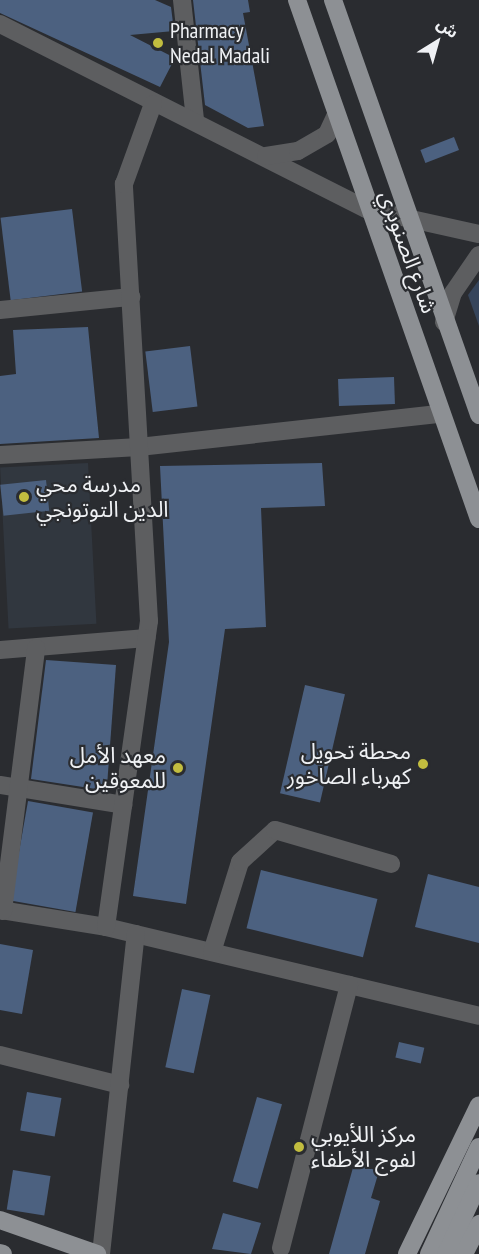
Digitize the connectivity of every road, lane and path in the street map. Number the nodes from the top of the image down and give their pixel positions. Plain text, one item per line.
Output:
1 (297, 0) edge
2 (333, 0) edge
3 (179, 1) edge
4 (0, 24) edge
5 (153, 104) junction
6 (335, 117) junction
7 (195, 120) junction
8 (266, 156) junction
9 (366, 209) junction
10 (407, 222) junction
11 (479, 234) edge
12 (479, 255) edge
13 (131, 297) junction
14 (0, 310) edge
15 (444, 322) junction
16 (440, 414) junction
17 (479, 415) edge
18 (139, 447) junction
19 (0, 455) edge
20 (479, 519) edge
21 (147, 638) junction
22 (36, 648) junction
23 (0, 650) edge
24 (9, 786) edge
25 (123, 805) junction
26 (391, 864) dead end
27 (1, 911) edge
28 (106, 927) junction
29 (136, 934) junction
30 (212, 952) junction
31 (349, 985) junction
32 (479, 1016) edge
33 (0, 1055) edge
34 (120, 1085) junction
35 (479, 1105) edge
36 (479, 1147) edge
37 (479, 1183) edge
38 (0, 1220) edge
39 (479, 1224) edge
40 (281, 1248) dead end
41 (99, 1254) edge
42 (407, 1254) edge
43 (429, 1254) edge
44 (446, 1254) edge
45 (464, 1254) edge

1 - 6 main road, شارع الصنوبري
2 - 10 main road, شارع الصنوبري
3 - 7 street
4 - 5 street
5 - 7 street
5 - 13 street
6 - 8 street
6 - 9 main road, شارع الصنوبري
7 - 8 street
8 - 9 street
9 - 10 street
9 - 16 main road, شارع الصنوبري
10 - 11 street
10 - 15 main road, شارع الصنوبري
12 - 15 street
13 - 14 street
13 - 18 street
15 - 17 main road, شارع الصنوبري
16 - 18 street
16 - 20 main road, شارع الصنوبري
18 - 19 street
18 - 21 street
21 - 22 street
21 - 25 street
22 - 23 street
22 - 24 street
24 - 25 street
24 - 27 street
25 - 28 street
26 - 30 street
27 - 28 street
28 - 29 street
29 - 30 street
29 - 34 street
30 - 31 street
31 - 32 street
31 - 40 street
33 - 34 street
34 - 41 street
35 - 42 main road
36 - 43 main road
37 - 44 main road
38 - 41 main road
39 - 45 main road

